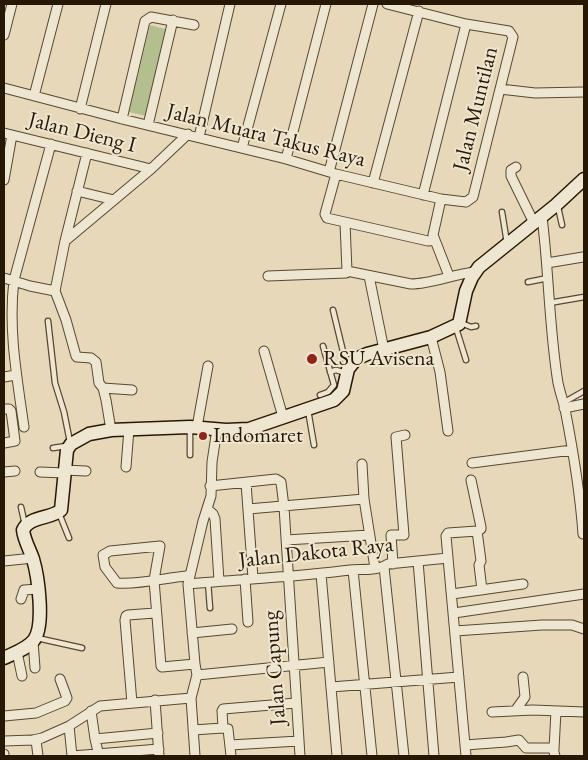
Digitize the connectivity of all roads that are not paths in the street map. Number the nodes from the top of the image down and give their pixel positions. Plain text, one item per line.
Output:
1 (12, 4) edge
2 (58, 4) edge
3 (106, 4) edge
4 (230, 4) edge
5 (281, 4) edge
6 (326, 4) edge
7 (373, 4) edge
8 (387, 4) edge
9 (420, 11) junction
10 (173, 20) junction
11 (466, 24) junction
12 (194, 25) dead end
13 (4, 33) edge
14 (4, 88) edge
15 (500, 90) junction
16 (584, 92) edge
17 (34, 96) junction
18 (80, 109) junction
19 (122, 119) junction
20 (148, 125) junction
21 (8, 134) edge
22 (188, 134) junction
23 (199, 137) junction
24 (51, 144) junction
25 (242, 148) junction
26 (87, 153) junction
27 (286, 159) junction
28 (516, 167) dead end
29 (151, 169) junction
30 (333, 173) junction
31 (584, 179) edge
32 (4, 180) edge
33 (373, 183) junction
34 (77, 191) junction
35 (423, 195) junction
36 (473, 197) joint
37 (442, 199) junction
38 (114, 200) junction
39 (556, 205) junction
40 (502, 212) dead end
41 (538, 220) junction
42 (345, 224) junction
43 (562, 225) dead end
44 (435, 240) junction
45 (64, 241) junction
46 (508, 244) junction
47 (583, 257) edge
48 (548, 263) junction
49 (347, 271) junction
50 (475, 272) junction
51 (268, 276) dead end
52 (369, 276) junction
53 (449, 276) junction
54 (4, 278) edge
55 (548, 278) junction
56 (14, 280) junction
57 (528, 282) dead end
58 (55, 291) junction
59 (584, 297) edge
60 (549, 303) junction
61 (333, 310) dead end
62 (48, 321) dead end
63 (458, 324) junction
64 (476, 326) dead end
65 (431, 337) junction
66 (8, 340) edge
67 (323, 346) dead end
68 (384, 350) junction
69 (264, 351) dead end
70 (466, 360) dead end
71 (208, 366) dead end
72 (347, 371) junction
73 (330, 372) junction
74 (16, 375) junction
75 (4, 377) edge
76 (103, 388) junction
77 (132, 390) dead end
78 (584, 392) edge
79 (320, 394) dead end
80 (584, 404) edge
81 (564, 406) junction
82 (4, 409) edge
83 (308, 409) junction
84 (283, 417) junction
85 (24, 427) dead end
86 (193, 427) junction
87 (129, 429) junction
88 (217, 429) junction
89 (111, 430) junction
90 (448, 431) dead end
91 (404, 435) dead end
92 (4, 443) edge
93 (70, 445) junction
94 (314, 445) dead end
95 (53, 448) dead end
96 (572, 450) junction
97 (190, 455) dead end
98 (472, 463) dead end
99 (362, 464) dead end
100 (126, 467) dead end
101 (67, 471) junction
102 (86, 471) dead end
103 (4, 472) edge
104 (15, 472) dead end
105 (40, 472) dead end
106 (472, 480) dead end
107 (246, 484) junction
108 (210, 486) junction
109 (364, 500) junction
110 (21, 507) dead end
111 (284, 507) junction
112 (207, 509) junction
113 (248, 509) junction
114 (59, 512) junction
115 (25, 526) junction
116 (478, 531) junction
117 (369, 534) junction
118 (583, 534) dead end
119 (69, 538) dead end
120 (286, 540) junction
121 (33, 558) junction
122 (448, 558) junction
123 (4, 561) edge
124 (418, 561) junction
125 (388, 565) junction
126 (374, 568) junction
127 (353, 570) junction
128 (322, 574) junction
129 (288, 576) junction
130 (249, 578) junction
131 (154, 580) junction
132 (189, 580) junction
133 (219, 581) junction
134 (208, 582) junction
135 (523, 584) dead end
136 (39, 589) junction
137 (482, 590) junction
138 (452, 594) junction
139 (584, 594) edge
140 (20, 599) dead end
141 (210, 608) dead end
142 (155, 613) junction
143 (454, 613) junction
144 (248, 622) dead end
145 (232, 629) dead end
146 (584, 629) edge
147 (455, 631) junction
148 (192, 633) junction
149 (34, 639) junction
150 (82, 648) dead end
151 (17, 652) junction
152 (4, 658) edge
153 (329, 662) junction
154 (195, 664) junction
155 (294, 664) junction
156 (35, 668) dead end
157 (197, 675) junction
158 (22, 676) dead end
159 (459, 677) junction
160 (523, 677) dead end
161 (60, 679) dead end
162 (427, 680) junction
163 (396, 682) junction
164 (365, 684) junction
165 (331, 687) junction
166 (191, 698) junction
167 (155, 700) junction
168 (132, 703) junction
169 (296, 703) junction
170 (91, 711) junction
171 (515, 711) junction
172 (556, 711) junction
173 (492, 712) dead end
174 (584, 712) edge
175 (4, 716) edge
176 (69, 726) junction
177 (223, 728) junction
178 (193, 730) junction
179 (158, 733) junction
180 (94, 739) junction
181 (36, 740) junction
182 (4, 741) edge
183 (299, 741) junction
184 (230, 745) junction
185 (465, 745) junction
186 (159, 753) edge
187 (554, 753) edge
188 (99, 755) edge
189 (38, 756) edge
190 (72, 756) edge
191 (195, 756) edge
192 (230, 756) edge
193 (300, 756) edge
194 (336, 756) edge
195 (372, 756) edge
196 (404, 756) edge
197 (434, 756) edge
198 (466, 756) edge

1 - 13 street
2 - 17 street
3 - 18 street
4 - 23 street
5 - 25 street
6 - 27 street
7 - 30 street
8 - 9 street
9 - 11 street
9 - 33 street
10 - 12 street
10 - 19 street
10 - 20 street
11 - 15 street, Jalan Muntilan
11 - 35 street
14 - 17 street, Jalan Muara Takus Raya
15 - 16 street
15 - 36 street, Jalan Muntilan
17 - 18 street, Jalan Muara Takus Raya
18 - 19 street, Jalan Muara Takus Raya
19 - 20 street, Jalan Muara Takus Raya
20 - 22 street, Jalan Muara Takus Raya
21 - 24 street, Jalan Dieng I
21 - 32 street
22 - 23 street, Jalan Muara Takus Raya
22 - 29 street
23 - 25 street, Jalan Muara Takus Raya
24 - 26 street, Jalan Dieng I
24 - 56 street
25 - 27 street, Jalan Muara Takus Raya
26 - 29 street, Jalan Dieng I
26 - 34 street
27 - 30 street, Jalan Muara Takus Raya
28 - 41 street
29 - 38 street
30 - 33 street, Jalan Muara Takus Raya
30 - 42 street
31 - 39 main road
33 - 35 street, Jalan Muara Takus Raya
34 - 38 street
34 - 45 street
35 - 37 street, Jalan Muara Takus Raya
36 - 37 street, Jalan Muara Takus Raya
37 - 44 street
38 - 45 street
39 - 41 main road
39 - 43 lane
40 - 46 lane
41 - 46 main road
41 - 48 street
42 - 44 street
42 - 49 street
44 - 53 street
45 - 58 street
46 - 50 main road
47 - 48 street
48 - 55 street
49 - 51 street
49 - 52 street
50 - 53 street
50 - 63 main road
52 - 53 street
52 - 68 street
54 - 56 street
55 - 57 lane
55 - 60 street
56 - 58 street
56 - 66 street
58 - 76 street
59 - 60 lane
60 - 81 street
61 - 72 lane
62 - 93 lane
63 - 64 lane
63 - 65 main road
63 - 70 lane
65 - 68 main road
65 - 90 street
66 - 74 street
67 - 73 lane
68 - 72 main road
69 - 84 street
71 - 86 street
72 - 73 lane
72 - 83 main road
73 - 79 lane
74 - 75 street
74 - 85 street
76 - 77 street
76 - 89 street
78 - 81 lane
80 - 81 street
81 - 96 street
82 - 92 street
83 - 84 main road
83 - 94 lane
84 - 88 main road
86 - 87 main road
86 - 88 main road
86 - 97 lane
87 - 89 main road
87 - 100 street
88 - 108 street
89 - 93 main road
91 - 125 street
93 - 95 lane
93 - 101 main road
96 - 98 street
96 - 118 street
99 - 109 street
101 - 102 street
101 - 105 street
101 - 114 main road
103 - 104 street
106 - 116 street
107 - 108 street
107 - 111 street, Jalan Capung
107 - 113 street
108 - 112 street
109 - 111 street
109 - 117 street
110 - 115 lane
111 - 113 street
111 - 120 street, Jalan Capung
112 - 132 street
112 - 133 street
113 - 130 street
114 - 115 main road
114 - 119 lane
115 - 121 main road
116 - 122 street
116 - 137 street
117 - 120 street
117 - 126 street
120 - 129 street, Jalan Capung
121 - 123 street
121 - 136 main road
122 - 124 street, Jalan Dakota Raya
122 - 138 street
124 - 125 street, Jalan Dakota Raya
124 - 162 street
125 - 126 street, Jalan Dakota Raya
125 - 163 street
126 - 127 street, Jalan Dakota Raya
127 - 128 street, Jalan Dakota Raya
127 - 164 street
128 - 129 street, Jalan Dakota Raya
128 - 153 street
129 - 130 street, Jalan Dakota Raya
129 - 155 street, Jalan Capung
130 - 133 street, Jalan Dakota Raya
130 - 144 street
131 - 131 street, Jalan Dakota Raya
131 - 132 street, Jalan Dakota Raya
131 - 142 street
132 - 134 street, Jalan Dakota Raya
132 - 148 street
133 - 134 street, Jalan Dakota Raya
134 - 141 lane
135 - 137 street
136 - 140 street
136 - 149 main road
137 - 138 street
138 - 143 street
139 - 143 street
142 - 154 street
142 - 168 street
143 - 147 street
145 - 148 street
146 - 147 street
147 - 159 street
148 - 154 street
149 - 150 lane
149 - 151 main road
149 - 156 street
151 - 152 main road
151 - 158 street
153 - 155 street
153 - 165 street
154 - 157 street
155 - 157 street
155 - 169 street, Jalan Capung
157 - 166 street
159 - 162 street
159 - 185 street
160 - 171 street
161 - 175 street
162 - 163 street
162 - 197 street
163 - 164 street
163 - 196 street
164 - 165 street
164 - 195 street
165 - 194 street
166 - 167 street
166 - 178 street
167 - 168 street
167 - 179 street
168 - 170 street
169 - 177 street
169 - 183 street, Jalan Capung
170 - 176 street
170 - 180 street
171 - 172 street
171 - 173 street
172 - 174 street
172 - 187 street
176 - 181 street
176 - 190 street
177 - 178 street
177 - 184 street
178 - 191 street
179 - 180 street
179 - 186 street
180 - 188 street
181 - 182 street
181 - 189 street
183 - 184 street
183 - 193 street, Jalan Capung
184 - 192 street
185 - 187 street
185 - 198 street
186 - 188 street
188 - 190 street

